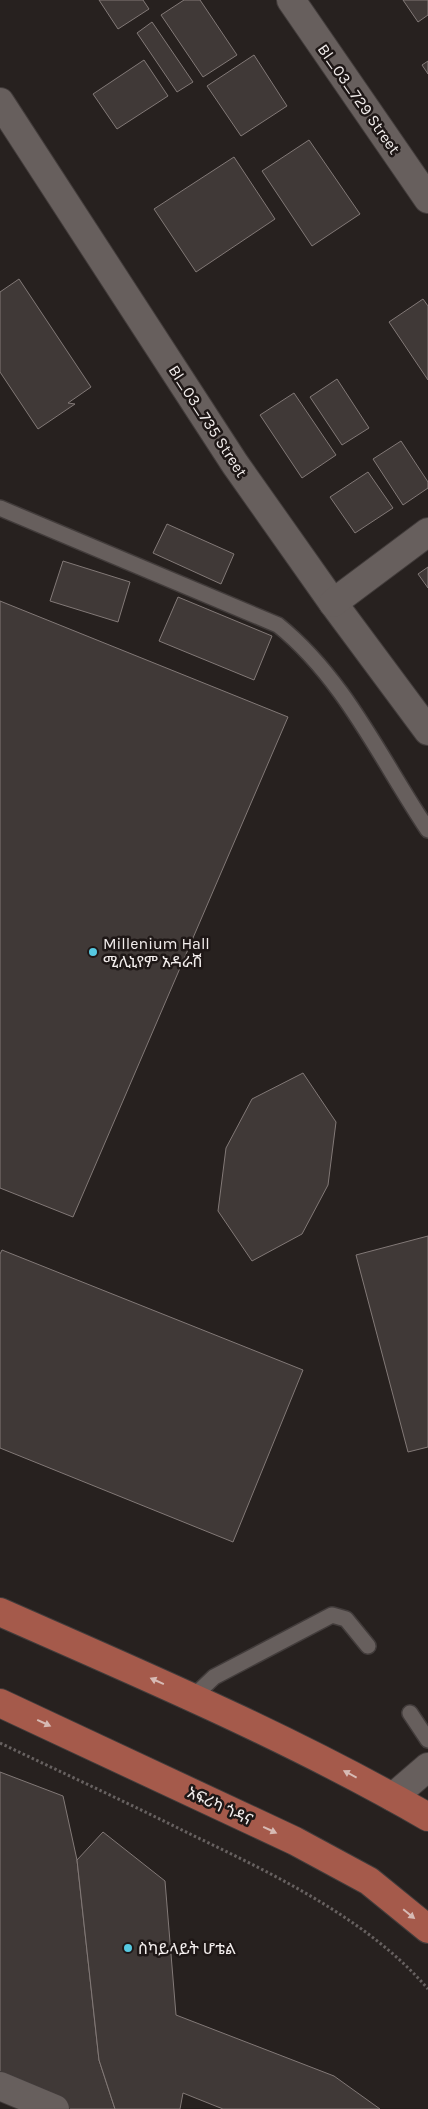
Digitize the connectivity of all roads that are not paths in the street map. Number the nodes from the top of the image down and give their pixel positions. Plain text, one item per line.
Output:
1 (291, 0) edge
2 (0, 102) edge
3 (428, 199) edge
4 (0, 508) edge
5 (428, 532) edge
6 (332, 603) junction
7 (428, 731) edge
8 (428, 830) edge
9 (0, 1612) edge
10 (368, 1646) dead end
11 (193, 1697) junction
12 (0, 1703) edge
13 (410, 1713) dead end
14 (428, 1740) edge
15 (428, 1768) edge
16 (393, 1797) junction
17 (428, 1818) edge
18 (428, 1929) edge
19 (0, 2087) edge
20 (54, 2109) edge

1 - 3 street, Bl_03_729 Street
2 - 6 street, Bl_03_735 Street
4 - 8 lane
5 - 6 street
6 - 7 street, Bl_03_735 Street
11 -> 9 main road
10 - 11 lane
16 -> 11 main road
12 -> 18 main road, አፍሪካ ጎዳና
13 - 14 lane
15 - 16 street
16 - 17 main road
19 - 20 street

